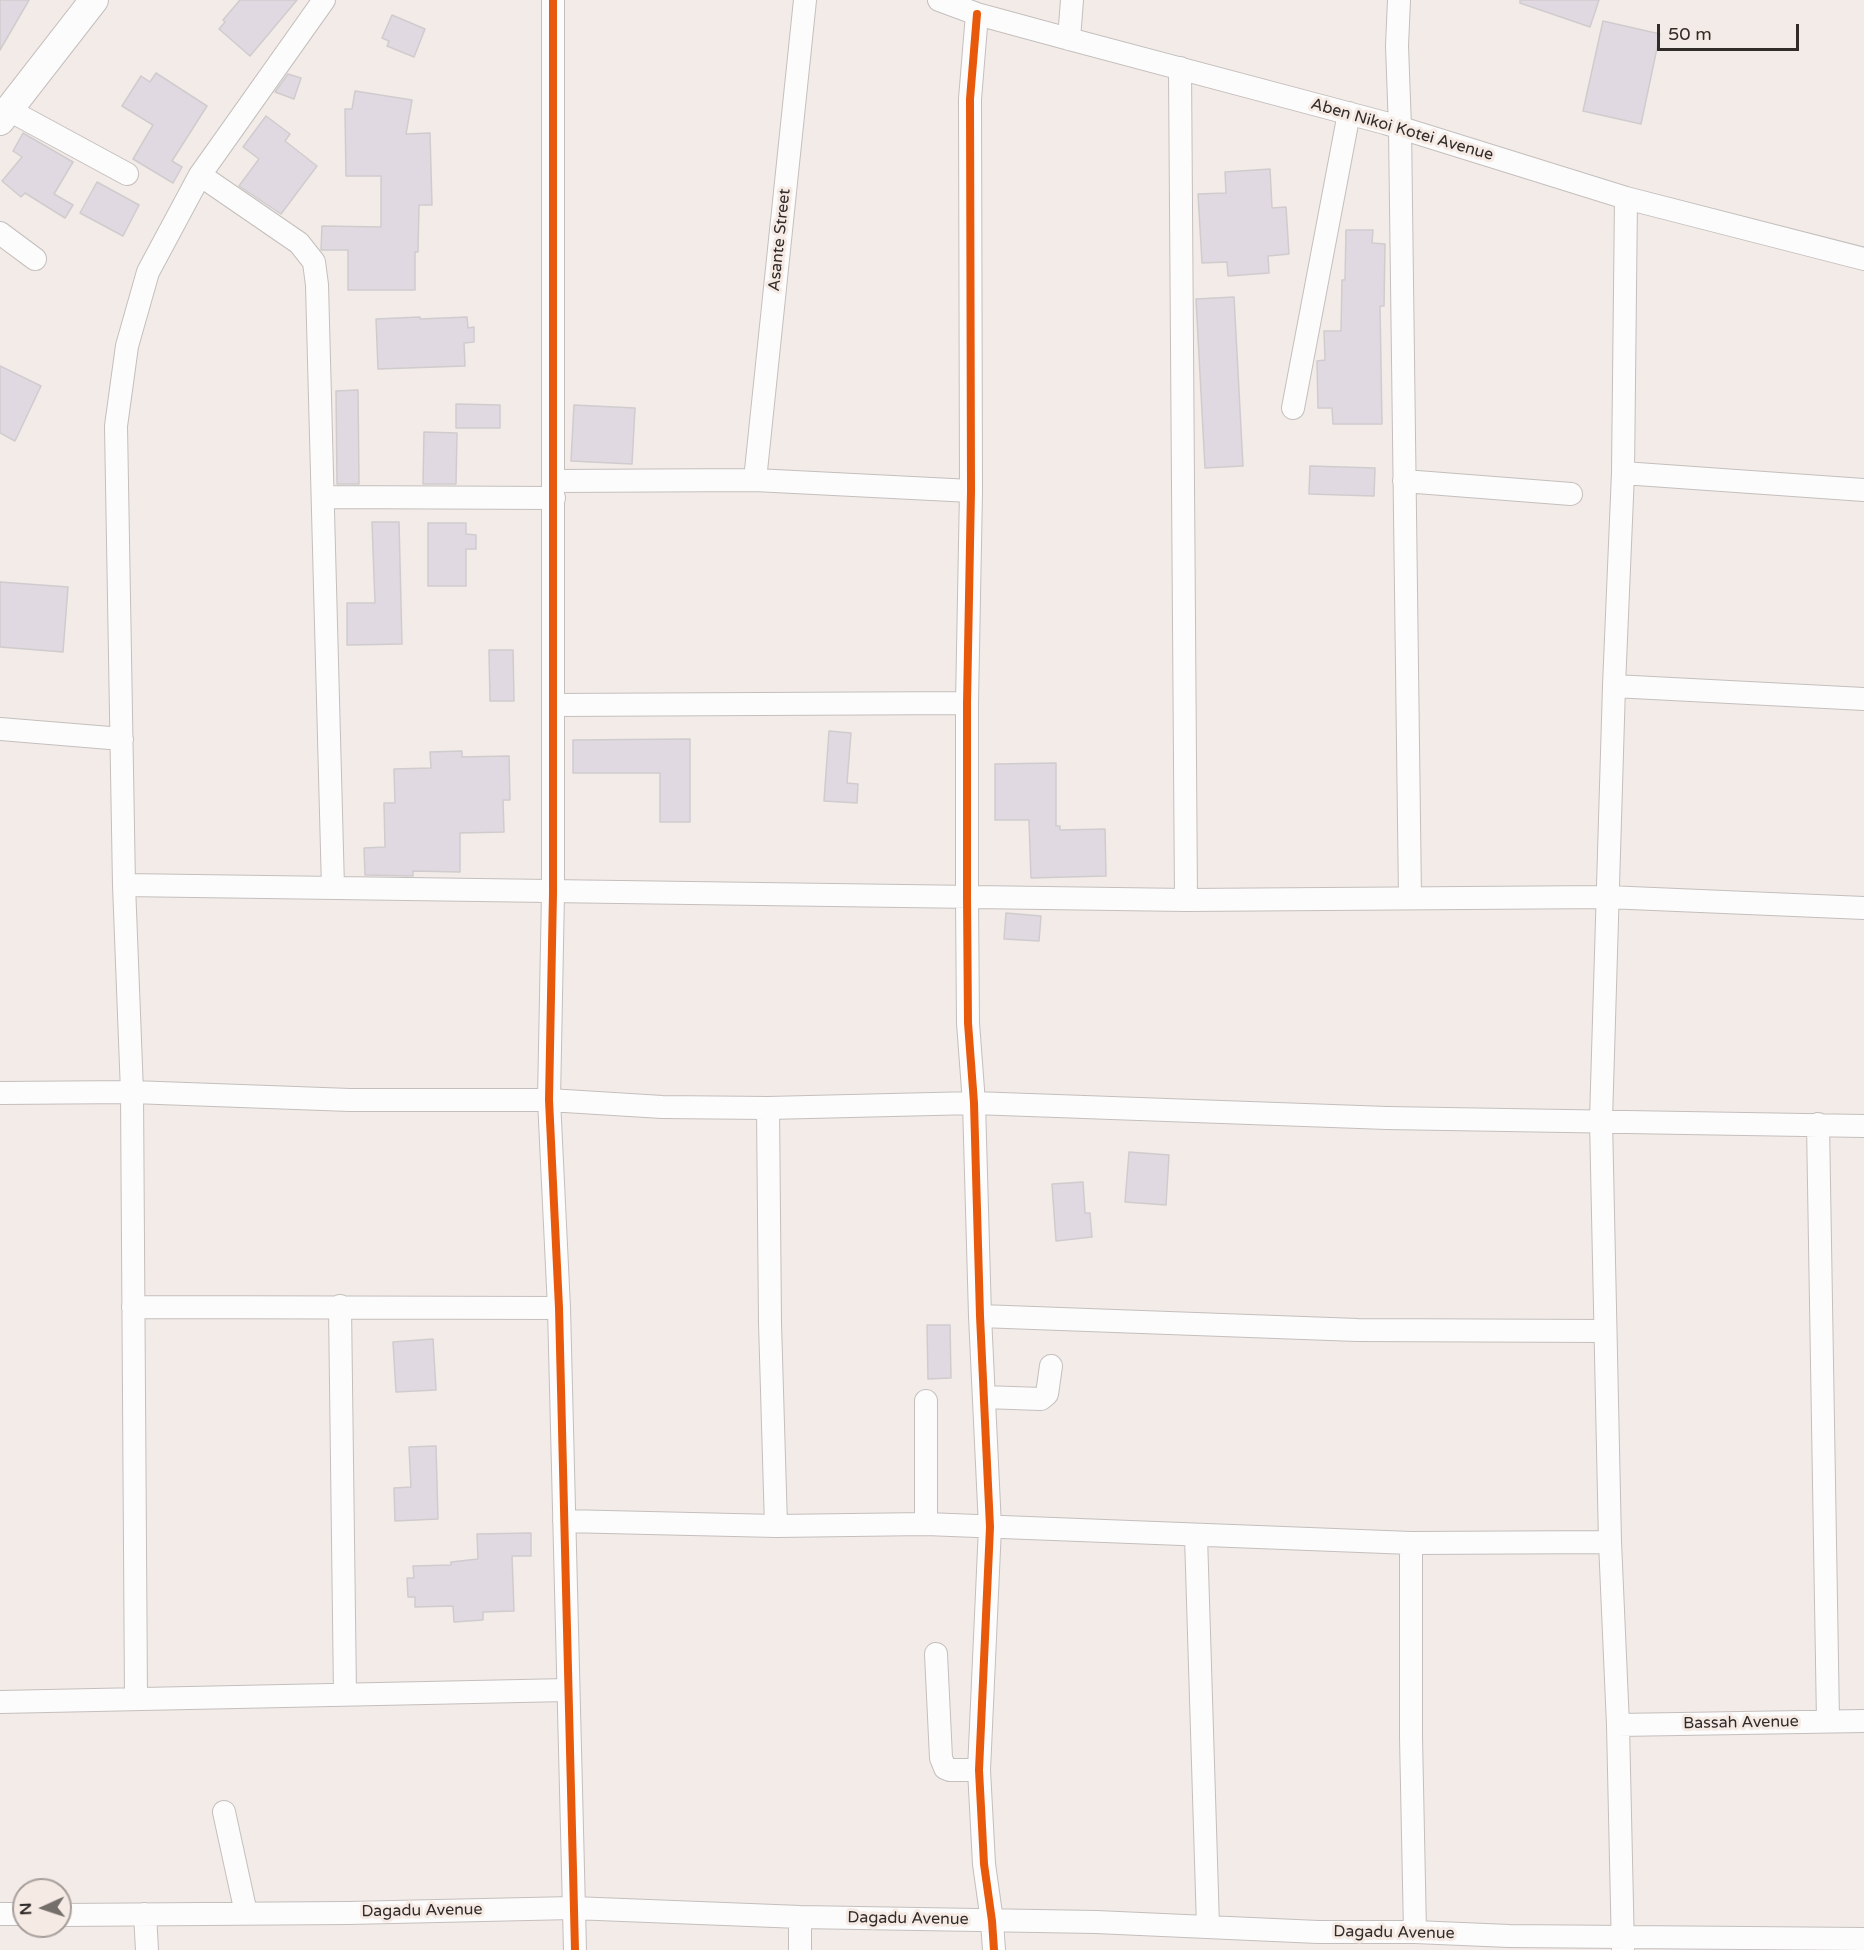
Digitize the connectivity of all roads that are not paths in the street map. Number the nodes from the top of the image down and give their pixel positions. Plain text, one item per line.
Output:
1 (94, 0) edge
2 (324, 0) edge
3 (553, 0) edge
4 (806, 0) edge
5 (939, 0) edge
6 (1072, 0) edge
7 (1399, 0) edge
8 (977, 14) junction
9 (1069, 39) junction
10 (1180, 68) junction
11 (1349, 113) junction
12 (4, 115) edge
13 (1400, 129) junction
14 (128, 174) dead end
15 (200, 175) junction
16 (1626, 198) junction
17 (0, 233) edge
18 (35, 259) dead end
19 (1864, 259) edge
20 (1293, 408) dead end
21 (1623, 473) junction
22 (755, 480) junction
23 (1404, 481) junction
24 (554, 490) junction
25 (1864, 490) edge
26 (971, 491) junction
27 (1571, 494) dead end
28 (323, 497) junction
29 (1614, 686) junction
30 (1864, 699) edge
31 (967, 703) junction
32 (553, 705) junction
33 (0, 729) edge
34 (122, 739) junction
35 (124, 885) junction
36 (333, 888) junction
37 (554, 893) junction
38 (1607, 897) junction
39 (967, 898) junction
40 (1410, 898) junction
41 (1185, 900) junction
42 (1864, 908) edge
43 (132, 1092) junction
44 (0, 1093) edge
45 (549, 1100) junction
46 (974, 1103) junction
47 (768, 1108) junction
48 (1600, 1120) junction
49 (1818, 1124) junction
50 (1864, 1126) edge
51 (133, 1306) junction
52 (340, 1306) junction
53 (559, 1308) junction
54 (980, 1316) junction
55 (1604, 1331) junction
56 (1051, 1366) dead end
57 (984, 1397) junction
58 (926, 1401) dead end
59 (564, 1521) junction
60 (926, 1524) junction
61 (776, 1526) junction
62 (990, 1527) junction
63 (1196, 1536) junction
64 (1610, 1542) junction
65 (1411, 1543) junction
66 (936, 1654) dead end
67 (568, 1690) junction
68 (345, 1694) junction
69 (136, 1698) junction
70 (0, 1702) edge
71 (1828, 1721) junction
72 (1864, 1721) edge
73 (1618, 1725) junction
74 (979, 1770) junction
75 (224, 1812) dead end
76 (573, 1908) junction
77 (246, 1913) junction
78 (145, 1914) junction
79 (72, 1915) edge
80 (800, 1917) junction
81 (992, 1921) junction
82 (1208, 1926) junction
83 (1416, 1932) junction
84 (1864, 1939) edge
85 (1622, 1943) edge
86 (1837, 1944) edge
87 (147, 1950) edge
88 (575, 1950) edge
89 (800, 1950) edge
90 (994, 1950) edge

1 - 12 main road
2 - 15 street
3 - 24 street
4 - 22 street, Asante Street
5 - 8 street, Aben Nikoi Kotei Avenue
6 - 9 street
7 - 13 street
8 - 9 street, Aben Nikoi Kotei Avenue
8 - 26 street
9 - 10 street, Aben Nikoi Kotei Avenue
10 - 11 street, Aben Nikoi Kotei Avenue
10 - 41 street
11 - 13 street, Aben Nikoi Kotei Avenue
11 - 20 street
12 - 14 street
13 - 16 street, Aben Nikoi Kotei Avenue
13 - 23 street
15 - 28 street
15 - 34 street
16 - 19 street, Aben Nikoi Kotei Avenue
16 - 21 street
17 - 18 street
21 - 25 street
21 - 29 street
22 - 24 street
22 - 26 street
23 - 27 street
23 - 40 street
24 - 28 street
24 - 32 street
26 - 31 street
28 - 36 street
29 - 30 street
29 - 38 street
31 - 32 street
31 - 39 street
32 - 37 street
33 - 34 street
34 - 35 street
35 - 36 street
35 - 43 street
36 - 37 street
37 - 39 street
37 - 45 street
38 - 40 street
38 - 42 street
38 - 48 street
39 - 41 street
39 - 46 street
40 - 41 street
43 - 44 street
43 - 45 street
43 - 51 street
45 - 47 street
45 - 53 street
46 - 47 street
46 - 48 street
46 - 54 street
47 - 61 street
48 - 49 street
48 - 55 street
49 - 50 street
49 - 71 street
51 - 52 street
51 - 69 street
52 - 53 street
52 - 68 street
53 - 59 street
54 - 55 street
54 - 57 street
55 - 64 street
56 - 57 street
57 - 62 street
58 - 60 street
59 - 61 street
59 - 67 street
60 - 61 street
60 - 62 street
62 - 63 street
62 - 74 street
63 - 65 street
63 - 82 street
64 - 65 street
64 - 73 street
65 - 83 street
66 - 74 street
67 - 68 street
67 - 76 street
68 - 69 street
69 - 70 street
71 - 72 street, Bassah Avenue
71 - 73 street, Bassah Avenue
73 - 85 street
74 - 81 street
75 - 77 street
76 - 77 street, Dagadu Avenue
76 - 80 street, Dagadu Avenue
76 - 88 street
77 - 78 street, Dagadu Avenue
78 - 79 street, Dagadu Avenue
78 - 87 street
80 - 81 street, Dagadu Avenue
80 - 89 street
81 - 82 street, Dagadu Avenue
81 - 90 street
82 - 83 street, Dagadu Avenue
83 - 85 street, Dagadu Avenue
84 - 86 street, Dagadu Avenue
85 - 86 street, Dagadu Avenue

